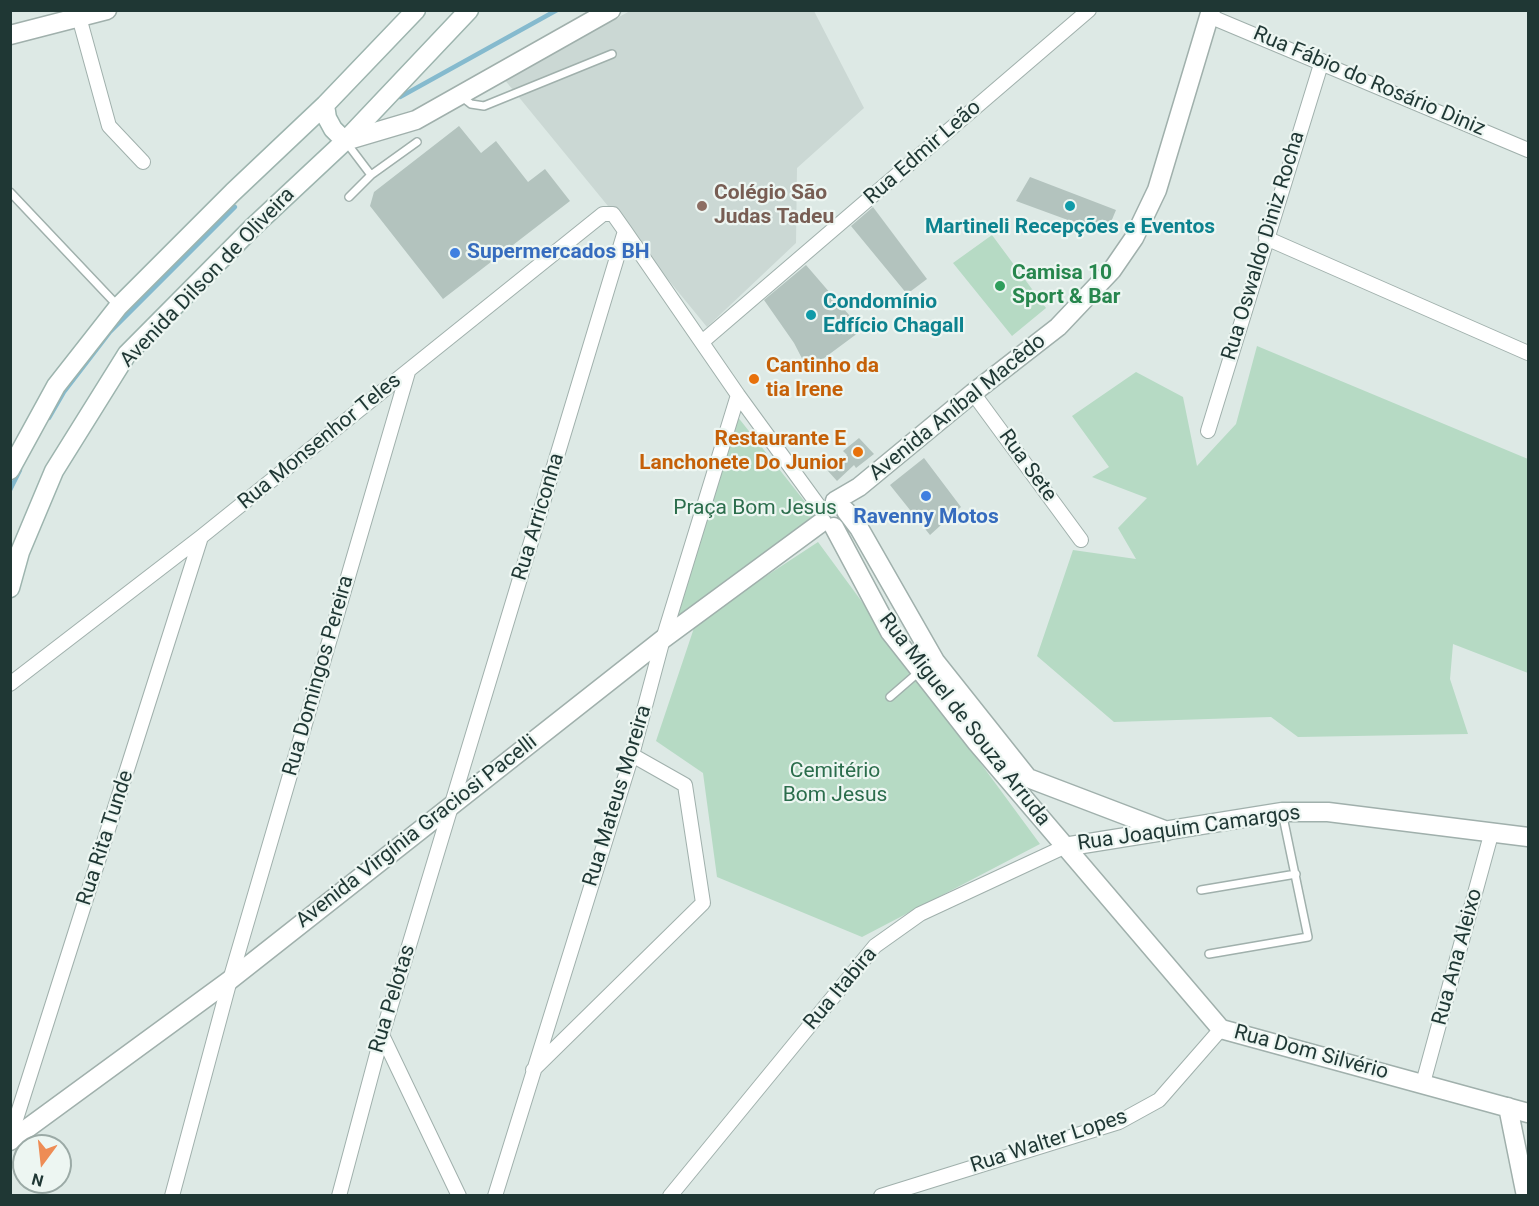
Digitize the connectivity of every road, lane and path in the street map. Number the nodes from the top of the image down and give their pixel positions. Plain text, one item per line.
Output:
1 (107, 10) edge
2 (416, 10) edge
3 (469, 10) edge
4 (611, 10) edge
5 (1089, 10) edge
6 (1210, 13) edge
7 (80, 17) junction
8 (10, 34) edge
9 (612, 54) dead end
10 (1322, 61) junction
11 (460, 95) junction
12 (325, 105) junction
13 (345, 141) junction
14 (417, 142) dead end
15 (1528, 150) edge
16 (143, 162) dead end
17 (371, 175) junction
18 (10, 192) edge
19 (349, 197) dead end
20 (613, 214) joint
21 (626, 231) junction
22 (1266, 238) junction
23 (118, 307) junction
24 (702, 342) junction
25 (1528, 353) edge
26 (408, 372) junction
27 (973, 393) junction
28 (738, 395) junction
29 (1208, 431) dead end
30 (10, 470) edge
31 (834, 513) junction
32 (201, 537) junction
33 (1081, 540) dead end
34 (10, 588) edge
35 (663, 639) junction
36 (927, 666) junction
37 (26, 671) junction
38 (10, 673) edge
39 (10, 684) edge
40 (890, 697) dead end
41 (632, 755) junction
42 (453, 804) junction
43 (1283, 819) junction
44 (1167, 831) junction
45 (1492, 831) junction
46 (1528, 837) edge
47 (1064, 847) junction
48 (1296, 874) junction
49 (1201, 890) dead end
50 (1209, 954) dead end
51 (230, 980) junction
52 (1221, 1029) junction
53 (382, 1035) junction
54 (532, 1071) junction
55 (1423, 1083) junction
56 (1508, 1107) junction
57 (1528, 1113) edge
58 (10, 1140) edge
59 (172, 1196) edge
60 (339, 1196) edge
61 (459, 1196) edge
62 (495, 1196) edge
63 (670, 1196) edge
64 (881, 1196) edge
65 (1526, 1196) edge

1 - 7 street
2 - 12 street, Avenida Dilson de Oliveira
3 - 13 street, Avenida Dilson de Oliveira
4 - 11 street
5 - 24 street, Rua Edmir Leão
6 - 10 street, Rua Fábio do Rosário Diniz
6 - 27 street, Avenida Aníbal Macêdo
7 - 8 street
7 - 16 street
9 - 11 lane
10 - 15 street, Rua Fábio do Rosário Diniz
10 - 22 street, Rua Oswaldo Diniz Rocha
11 - 13 street
12 - 13 street
12 - 23 street, Avenida Dilson de Oliveira
13 - 17 lane
13 - 34 street, Avenida Dilson de Oliveira
14 - 17 lane
17 - 19 lane
18 - 23 lane
20 - 21 street, Rua Miguel de Souza Arruda
20 - 26 street, Rua Monsenhor Teles
21 - 24 street, Rua Miguel de Souza Arruda
21 - 42 street, Rua Arriconha
22 - 25 street
22 - 29 street, Rua Oswaldo Diniz Rocha
23 - 30 street, Avenida Dilson de Oliveira
24 - 28 street, Rua Miguel de Souza Arruda
26 - 32 street, Rua Monsenhor Teles
26 - 51 street, Rua Domingos Pereira
27 - 31 street, Avenida Aníbal Macêdo
27 - 33 street, Rua Sete
28 - 31 street, Rua Miguel de Souza Arruda
28 - 35 street, Rua Mateus Moreira
31 - 35 street, Avenida Virgínia Graciosi Pacelli
31 - 36 street, Rua Miguel de Souza Arruda
32 - 37 street, Rua Monsenhor Teles
32 - 58 street, Rua Rita Tunde
35 - 41 street, Rua Mateus Moreira
35 - 42 street, Avenida Virgínia Graciosi Pacelli
36 - 40 lane
36 - 44 street, Rua Miguel de Souza Arruda
36 - 47 street, Rua Miguel de Souza Arruda
37 - 38 street
37 - 39 street, Rua Monsenhor Teles
41 - 54 street, Rua Mateus Moreira
41 - 54 street
42 - 51 street, Avenida Virgínia Graciosi Pacelli
42 - 53 street, Rua Pelotas
43 - 44 street, Rua Joaquim Camargos
43 - 45 street, Rua Joaquim Camargos
43 - 48 lane
44 - 47 street, Rua Joaquim Camargos
45 - 46 street, Rua Joaquim Camargos
45 - 55 street, Rua Ana Aleixo
47 - 52 street, Rua Dom Silvério
47 - 63 street, Rua Itabira
48 - 49 lane
48 - 50 lane
51 - 58 street, Avenida Virgínia Graciosi Pacelli
51 - 59 street, Rua Domingos Pereira
52 - 55 street, Rua Dom Silvério
52 - 64 street, Rua Walter Lopes
53 - 60 street, Rua Pelotas
53 - 61 street
54 - 62 street, Rua Mateus Moreira
55 - 56 street, Rua Dom Silvério
56 - 57 street, Rua Dom Silvério
56 - 65 street

